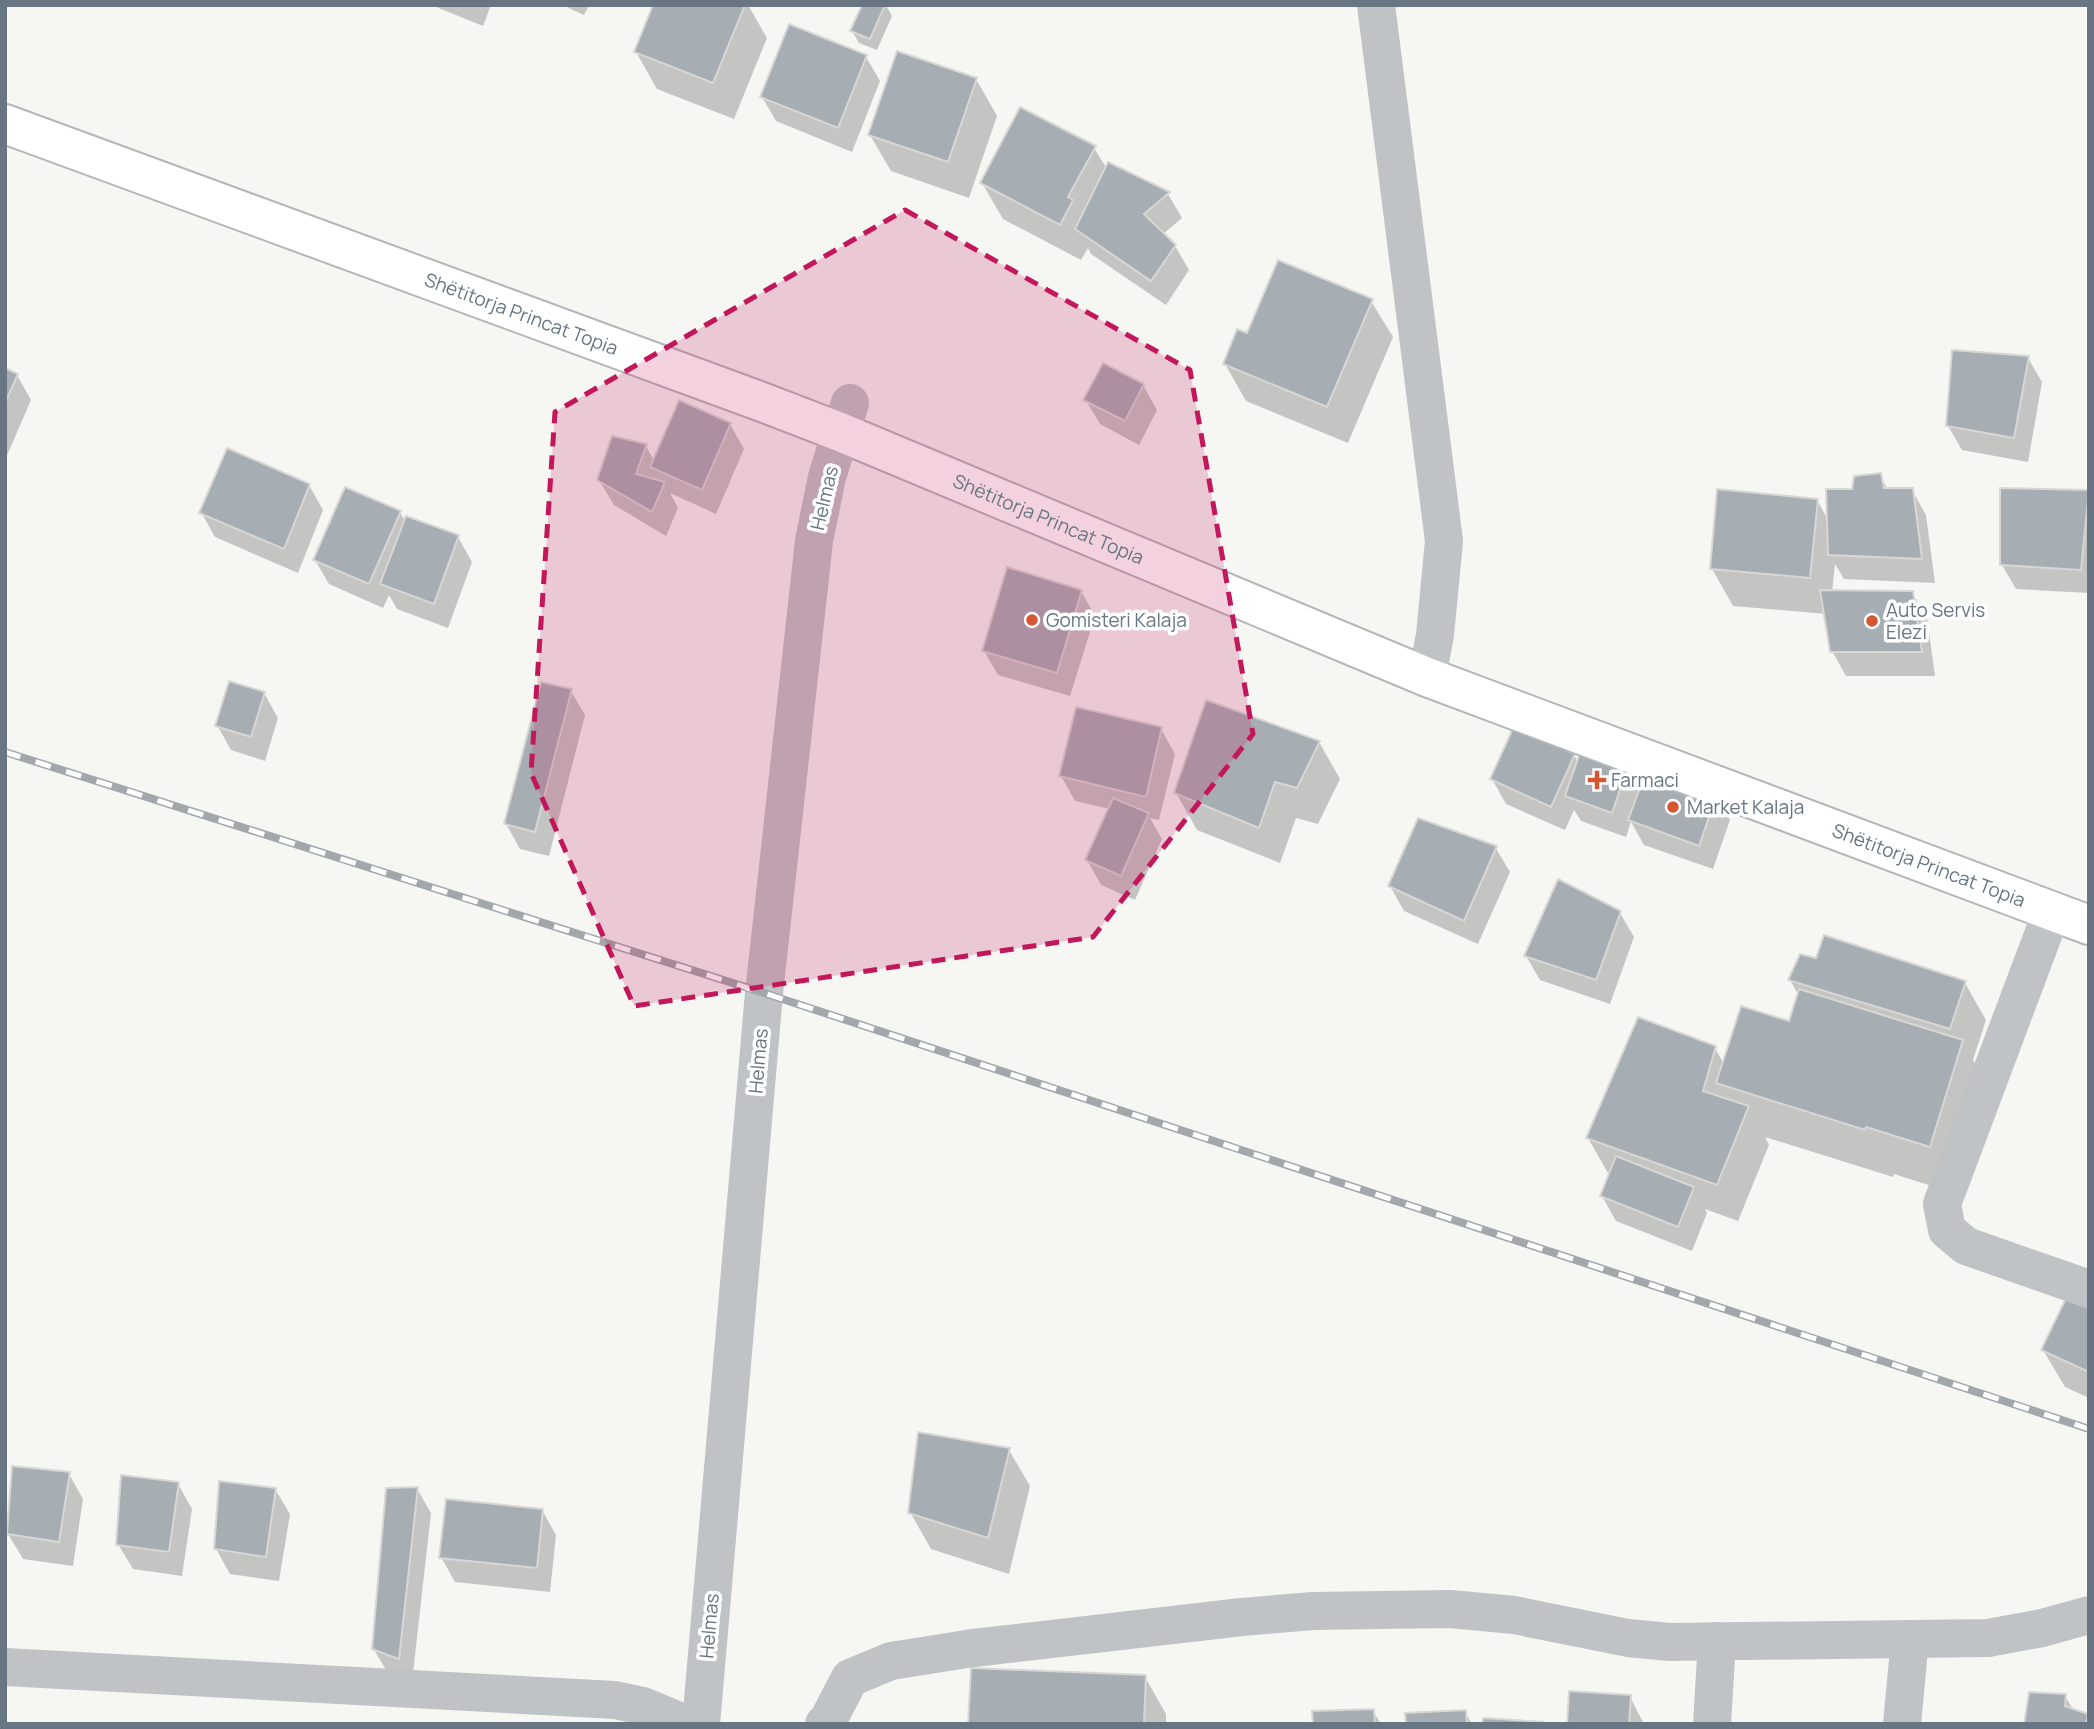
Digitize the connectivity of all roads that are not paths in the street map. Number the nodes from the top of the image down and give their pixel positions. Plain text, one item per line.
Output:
1 (1376, 5) edge
2 (5, 124) edge
3 (845, 417) junction
4 (1427, 677) junction
5 (2052, 911) junction
6 (2089, 925) edge
7 (2089, 1289) edge
8 (2089, 1615) edge
9 (1910, 1639) junction
10 (1717, 1641) junction
11 (5, 1667) edge
12 (686, 1724) edge
13 (701, 1724) edge
14 (824, 1724) edge
15 (1712, 1724) edge
16 (1902, 1724) edge

1 - 4 street
2 - 3 main road, Shëtitorja Princat Topia
3 - 4 main road, Shëtitorja Princat Topia
3 - 13 street, Helmas
4 - 5 main road, Shëtitorja Princat Topia
5 - 6 main road, Shëtitorja Princat Topia
5 - 7 street
8 - 9 street
9 - 10 street
9 - 16 street
10 - 14 street
10 - 15 street
11 - 12 street

